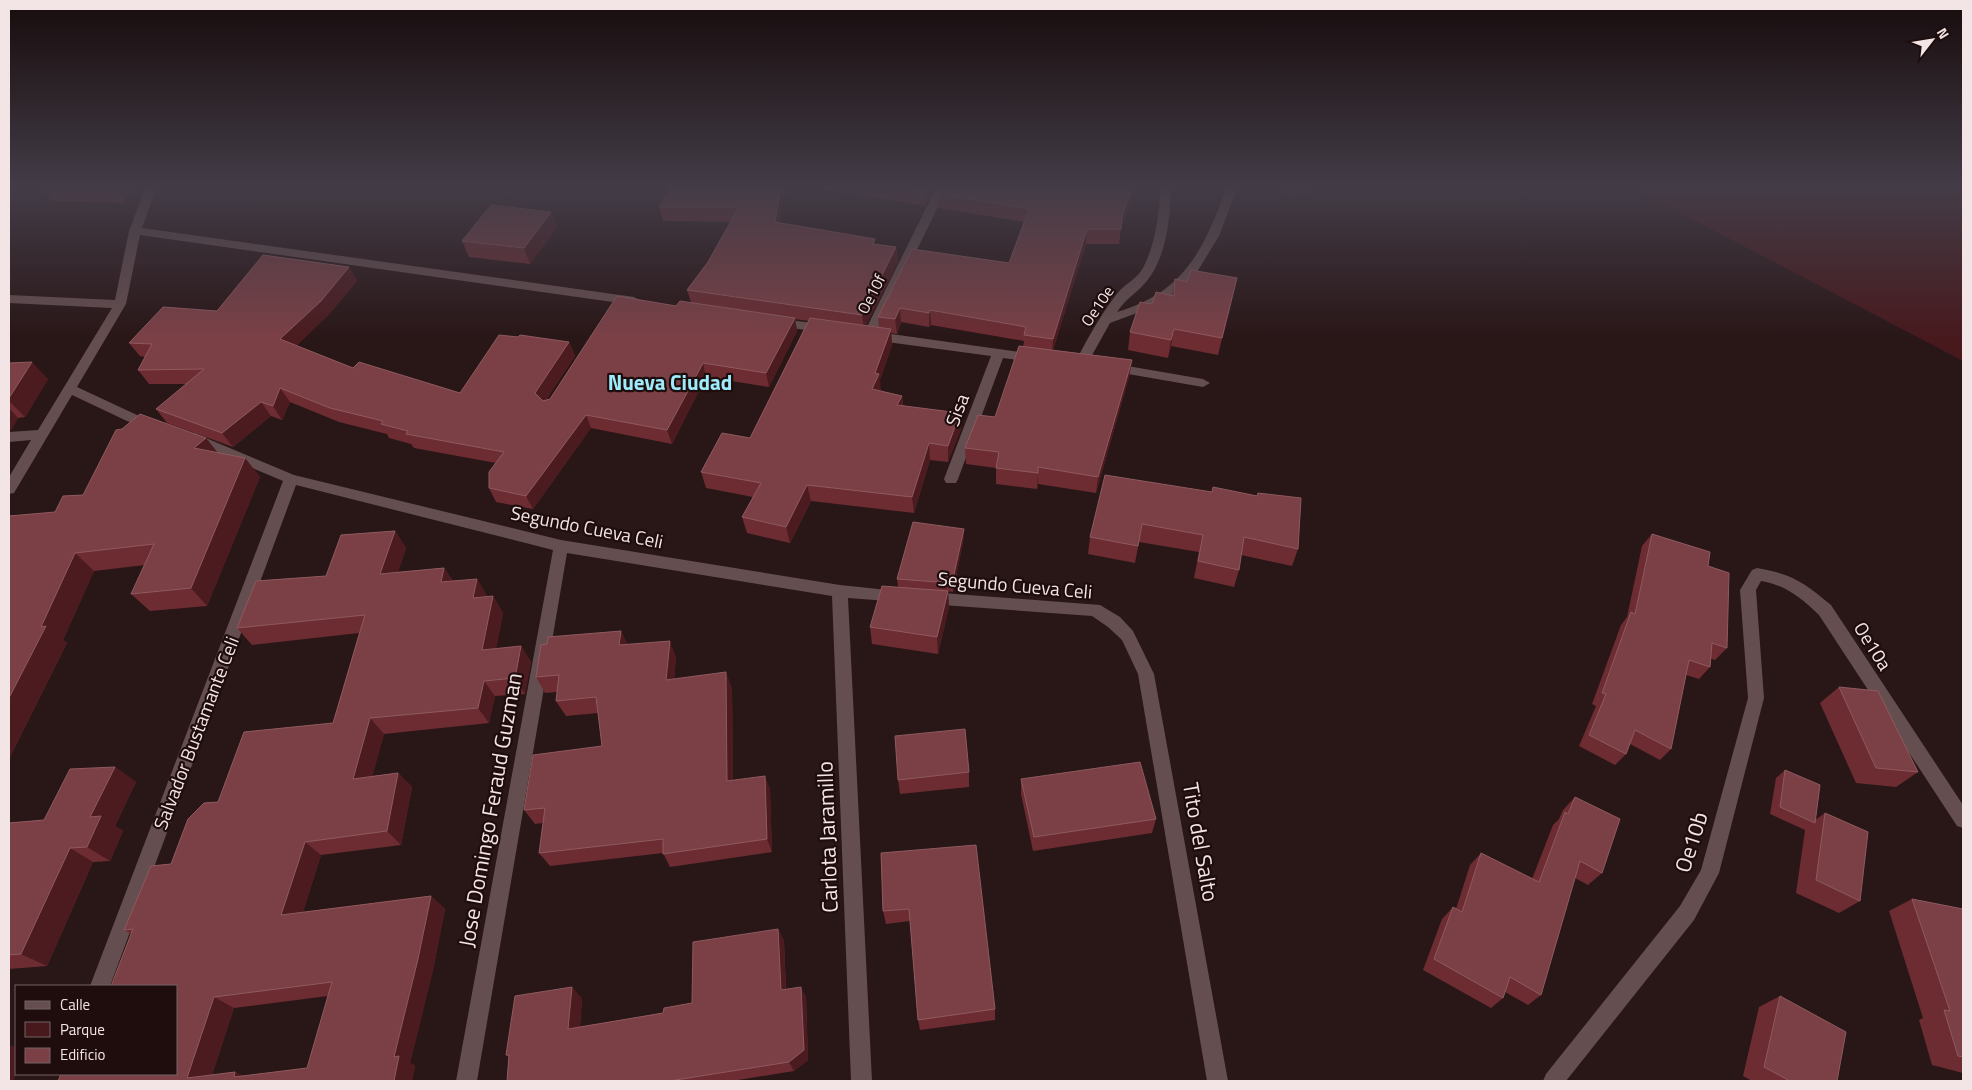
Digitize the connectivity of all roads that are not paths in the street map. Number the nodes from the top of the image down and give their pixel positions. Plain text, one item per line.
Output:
1 (134, 237) edge
2 (174, 237) edge
3 (914, 237) edge
4 (1159, 237) edge
5 (1212, 237) edge
6 (9, 299) edge
7 (120, 304) junction
8 (648, 304) edge
9 (761, 320) edge
10 (1105, 320) junction
11 (808, 326) junction
12 (843, 331) edge
13 (800, 343) edge
14 (998, 354) junction
15 (1044, 359) edge
16 (1202, 383) dead end
17 (70, 389) junction
18 (44, 434) junction
19 (9, 437) edge
20 (291, 479) junction
21 (951, 479) dead end
22 (9, 489) edge
23 (561, 546) junction
24 (1757, 574) joint
25 (840, 591) junction
26 (1115, 620) joint
27 (1963, 820) edge
28 (100, 985) edge
29 (466, 1081) edge
30 (862, 1081) edge
31 (1218, 1081) edge
32 (1553, 1081) edge

1 - 7 street
2 - 8 street
3 - 14 street, Oe10f
4 - 10 street, Oe10e
5 - 10 street
6 - 7 street
7 - 17 street
9 - 11 street
10 - 16 street, Oe10e
11 - 12 street
11 - 13 street
14 - 15 street
14 - 21 street, Sisa
17 - 18 street
17 - 20 street, Segundo Cueva Celi
18 - 19 street
18 - 22 street
20 - 23 street, Segundo Cueva Celi
20 - 28 street, Salvador Bustamante Celi
23 - 25 street, Segundo Cueva Celi
23 - 29 street, Jose Domingo Feraud Guzman
24 - 27 street, Oe10a
24 - 32 street, Oe10b
25 - 26 street, Segundo Cueva Celi
25 - 30 street, Carlota Jaramillo
26 - 31 street, Tito del Salto

